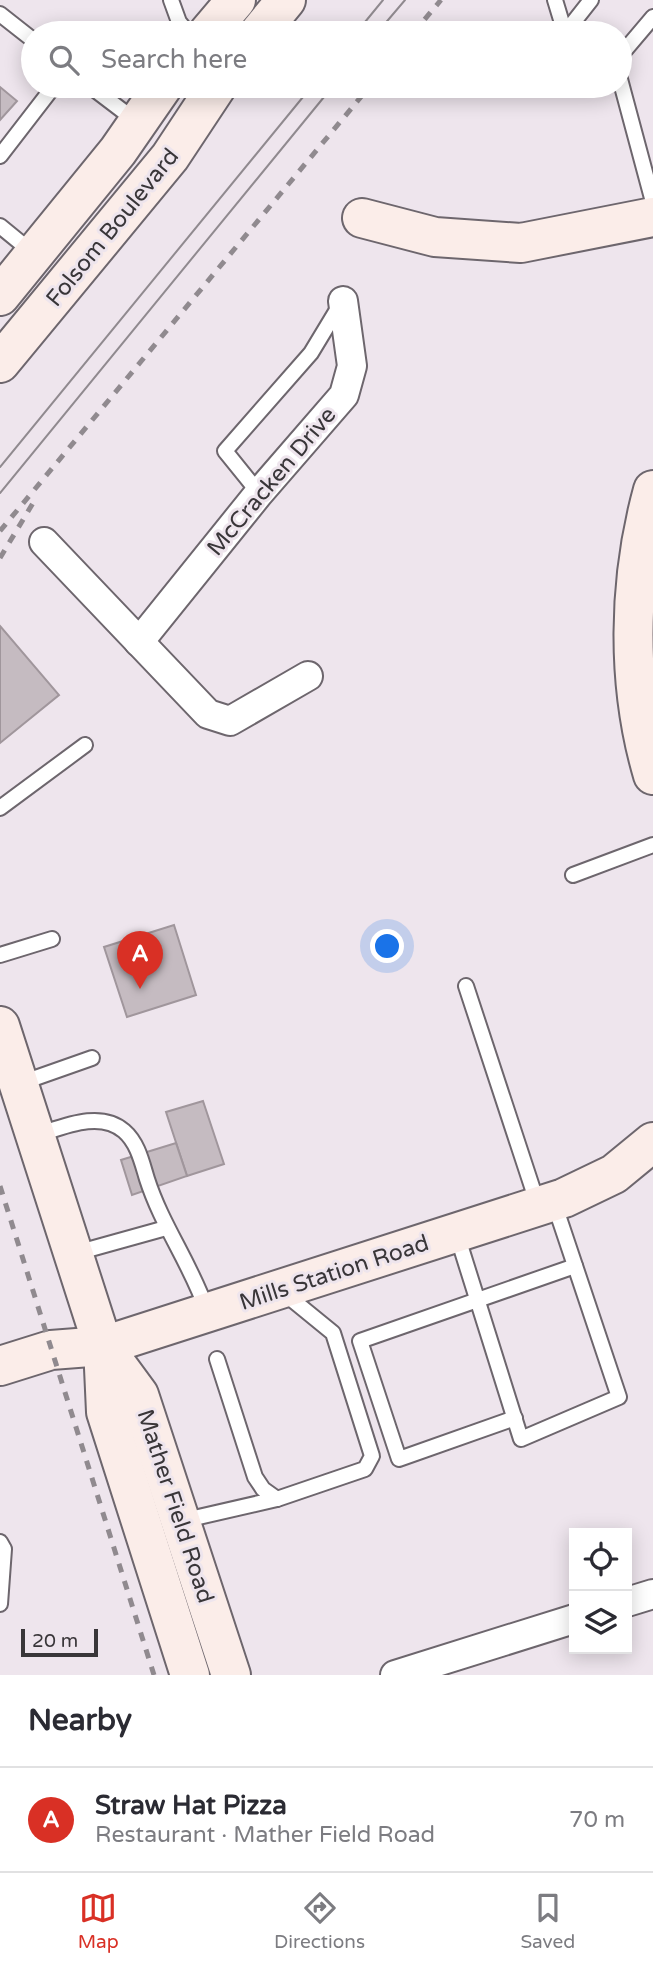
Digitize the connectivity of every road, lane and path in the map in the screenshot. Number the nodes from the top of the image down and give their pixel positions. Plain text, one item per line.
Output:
1 (171, 0) edge
2 (236, 0) edge
3 (286, 0) edge
4 (555, 0) edge
5 (591, 0) edge
6 (0, 14) edge
7 (653, 17) edge
8 (179, 21) edge
9 (218, 21) edge
10 (269, 21) edge
11 (561, 21) edge
12 (574, 21) edge
13 (21, 31) edge
14 (632, 42) edge
15 (45, 98) edge
16 (106, 98) edge
17 (155, 98) edge
18 (209, 98) edge
19 (625, 98) edge
20 (138, 123) junction
21 (0, 156) edge
22 (653, 202) edge
23 (653, 216) edge
24 (362, 218) dead end
25 (0, 226) edge
26 (34, 254) junction
27 (0, 296) edge
28 (343, 301) joint
29 (0, 363) edge
30 (653, 489) edge
31 (259, 493) junction
32 (44, 542) dead end
33 (139, 642) junction
34 (308, 676) dead end
35 (85, 745) dead end
36 (653, 775) edge
37 (0, 808) edge
38 (653, 845) edge
39 (573, 875) dead end
40 (52, 939) dead end
41 (0, 955) edge
42 (466, 986) dead end
43 (0, 1026) edge
44 (92, 1058) dead end
45 (19, 1083) junction
46 (36, 1136) junction
47 (653, 1142) edge
48 (546, 1204) junction
49 (166, 1228) junction
50 (457, 1233) junction
51 (74, 1254) junction
52 (575, 1266) junction
53 (280, 1290) junction
54 (478, 1301) junction
55 (208, 1313) junction
56 (103, 1346) junction
57 (217, 1359) dead end
58 (0, 1366) edge
59 (515, 1418) junction
60 (277, 1499) junction
61 (180, 1521) junction
62 (0, 1542) edge
63 (653, 1594) edge
64 (632, 1600) edge
65 (0, 1604) edge
66 (569, 1621) edge
67 (413, 1672) edge
68 (190, 1675) edge
69 (231, 1675) edge

1 - 8 lane
2 - 9 main road
3 - 10 main road
4 - 11 lane
5 - 12 lane
6 - 13 lane
7 - 14 lane
15 - 21 lane
16 - 20 lane
17 - 20 main road, Folsom Boulevard
18 - 29 main road, Folsom Boulevard
19 - 22 lane
20 - 26 main road, Folsom Boulevard
23 - 24 main road
25 - 26 lane
26 - 27 main road, Folsom Boulevard
28 - 31 street, McCracken Drive
28 - 31 lane
30 - 36 main road
31 - 33 street, McCracken Drive
32 - 33 street
33 - 34 street
35 - 37 lane
38 - 39 lane
40 - 41 lane
42 - 48 lane
43 - 45 main road, Mather Field Road
44 - 45 lane
45 - 46 main road, Mather Field Road
46 - 49 lane
46 - 51 main road, Mather Field Road
47 - 48 main road, Mills Station Road
48 - 50 main road, Mills Station Road
48 - 52 lane
49 - 51 lane
49 - 55 lane
50 - 53 main road, Mills Station Road
50 - 54 lane
51 - 56 main road, Mather Field Road
52 - 54 lane
52 - 59 lane
53 - 55 main road, Mills Station Road
53 - 60 lane
54 - 59 lane
54 - 59 lane
55 - 56 main road, Mills Station Road
56 - 58 main road, Mills Station Road
56 - 61 main road, Mather Field Road
56 - 68 main road, Mather Field Road
57 - 60 lane
60 - 61 lane
61 - 69 main road, Mather Field Road
62 - 65 lane
63 - 64 street
66 - 67 street

